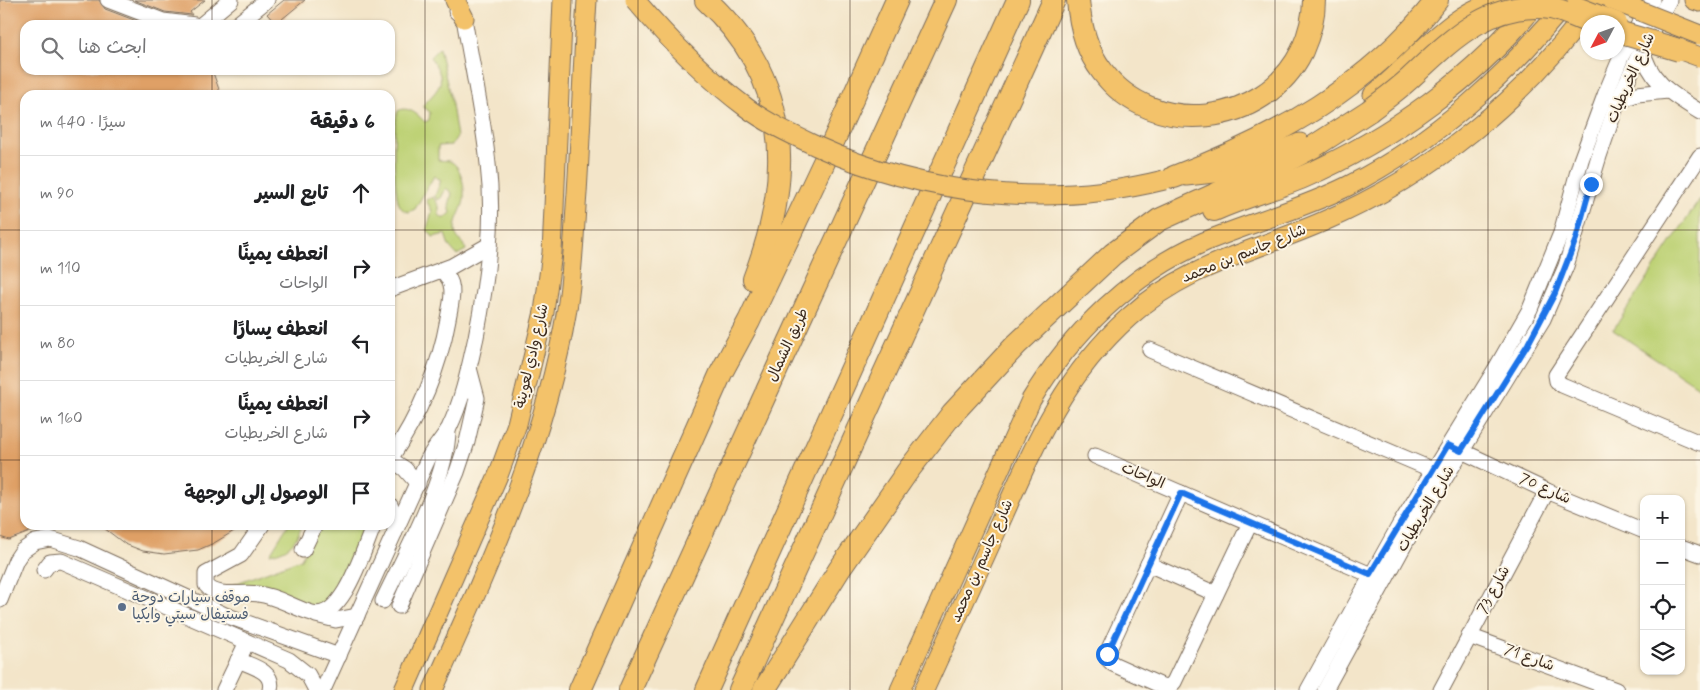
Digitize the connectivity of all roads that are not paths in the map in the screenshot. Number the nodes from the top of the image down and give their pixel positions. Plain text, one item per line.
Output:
1 (108, 0) edge
2 (231, 0) edge
3 (255, 0) edge
4 (267, 0) edge
5 (447, 0) edge
6 (455, 0) edge
7 (563, 0) edge
8 (587, 0) edge
9 (635, 0) edge
10 (706, 0) edge
11 (897, 0) edge
12 (946, 0) edge
13 (1018, 0) edge
14 (1054, 0) edge
15 (1078, 0) edge
16 (1314, 0) edge
17 (1437, 0) edge
18 (1502, 0) edge
19 (1537, 0) edge
20 (1558, 0) edge
21 (1568, 0) edge
22 (1596, 0) edge
23 (1612, 0) edge
24 (1652, 0) edge
25 (1669, 0) edge
26 (1694, 0) edge
27 (1700, 2) edge
28 (464, 9) edge
29 (1596, 15) edge
30 (1580, 18) edge
31 (159, 20) edge
32 (207, 20) edge
33 (231, 20) edge
34 (242, 20) edge
35 (1625, 26) edge
36 (1625, 34) edge
37 (1700, 35) edge
38 (1642, 48) junction
39 (1679, 50) junction
40 (1700, 57) edge
41 (1668, 91) junction
42 (1618, 101) junction
43 (1366, 107) junction
44 (1700, 112) edge
45 (1700, 156) edge
46 (1169, 179) junction
47 (489, 245) junction
48 (441, 270) junction
49 (395, 287) edge
50 (1076, 288) junction
51 (1150, 350) dead end
52 (469, 368) junction
53 (721, 373) junction
54 (448, 430) junction
55 (1700, 443) edge
56 (1454, 448) junction
57 (395, 450) edge
58 (1094, 456) dead end
59 (395, 462) edge
60 (1433, 470) junction
61 (418, 484) junction
62 (1547, 491) junction
63 (1181, 493) junction
64 (1250, 522) junction
65 (1640, 529) edge
66 (259, 530) edge
67 (305, 530) edge
68 (312, 530) edge
69 (372, 530) edge
70 (394, 533) joint
71 (1685, 548) edge
72 (1700, 554) edge
73 (1148, 564) junction
74 (44, 570) dead end
75 (1377, 578) junction
76 (1216, 594) junction
77 (0, 600) edge
78 (383, 601) dead end
79 (399, 606) dead end
80 (313, 614) junction
81 (357, 616) junction
82 (1469, 636) junction
83 (247, 642) junction
84 (339, 656) junction
85 (238, 660) junction
86 (224, 690) edge
87 (270, 690) edge
88 (316, 690) edge
89 (323, 690) edge
90 (404, 690) edge
91 (433, 690) edge
92 (580, 690) edge
93 (630, 690) edge
94 (707, 690) edge
95 (740, 690) edge
96 (764, 690) edge
97 (900, 690) edge
98 (924, 690) edge
99 (1308, 690) edge
100 (1325, 690) edge
101 (1441, 690) edge
102 (1616, 690) edge

1 - 31 street
2 - 32 street
3 - 33 street
4 - 34 street
5 - 28 street
6 - 28 main road
7 - 90 main road, شارع وادي لعوينة
8 - 91 main road, شارع وادي لعوينة
9 - 46 main road, bridge
10 - 53 highway
11 - 53 highway
12 - 93 highway, طريق الشمال
13 - 94 highway
14 - 95 highway
15 - 16 highway
17 - 46 highway
18 - 43 main road
19 - 50 highway
20 - 29 main road, bridge
21 - 97 main road, شارع جاسم بن محمد
22 - 98 main road, شارع جاسم بن محمد
23 - 37 main road, bridge
24 - 56 street, شارع الخريطيات
25 - 38 street, شارع الخريطيات
26 - 27 main road
28 - 47 street
30 - 43 highway, bridge
35 - 39 main road, bridge
36 - 39 highway, bridge
38 - 41 street
38 - 42 street, شارع الخريطيات
39 - 40 main road, bridge
41 - 42 street
41 - 44 street
42 - 56 street, شارع الخريطيات
43 - 46 main road
43 - 50 highway
45 - 55 street
47 - 48 street
47 - 52 street
48 - 49 street
48 - 57 street
50 - 96 highway
51 - 60 street
52 - 54 street
52 - 79 street
53 - 92 highway
54 - 61 street
54 - 78 street
56 - 60 street, شارع الخريطيات
56 - 62 street, شارع 70
56 - 75 street, شارع الخريطيات
58 - 63 street, الواحات
59 - 61 street
60 - 75 street, شارع الخريطيات
61 - 70 street
62 - 65 street, شارع 70
62 - 82 street, شارع 73
63 - 64 street, الواحات
63 - 73 street
64 - 75 street, الواحات
64 - 76 street
66 - 80 street
67 - 68 street
69 - 80 street
70 - 81 street
71 - 72 street
73 - 76 street
73 - 76 street
74 - 83 street
75 - 99 street, شارع الخريطيات
75 - 100 street, شارع الخريطيات
77 - 84 street
80 - 81 street
81 - 84 street
82 - 101 street, شارع 73
82 - 102 street, شارع 71
83 - 85 street
83 - 88 street
84 - 89 street
85 - 86 street
85 - 87 street

